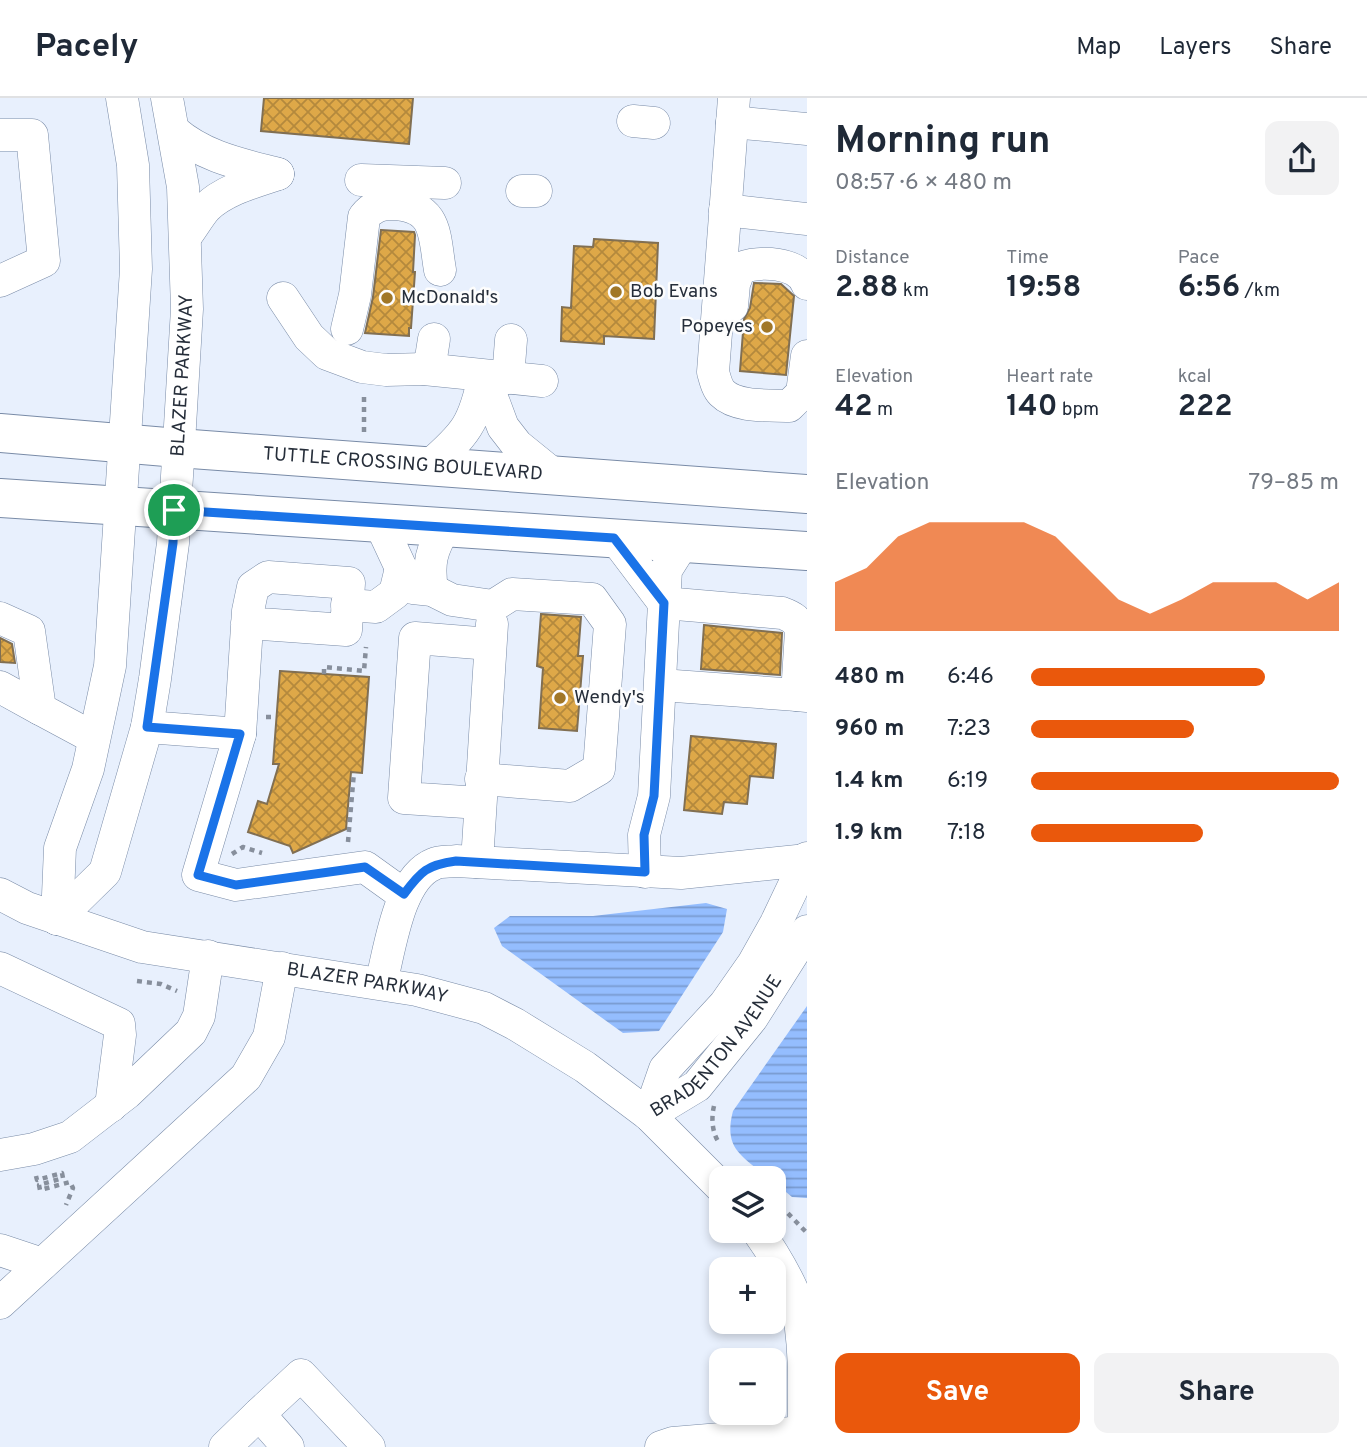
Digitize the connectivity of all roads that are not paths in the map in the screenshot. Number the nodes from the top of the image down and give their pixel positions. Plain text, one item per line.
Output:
1 (122, 98) edge
2 (167, 98) edge
3 (733, 110) edge
4 (807, 129) edge
5 (174, 131) junction
6 (0, 135) edge
7 (445, 182) dead end
8 (354, 185) dead end
9 (725, 210) junction
10 (807, 219) edge
11 (186, 236) junction
12 (440, 270) dead end
13 (0, 281) edge
14 (807, 284) edge
15 (283, 298) dead end
16 (434, 339) dead end
17 (512, 340) dead end
18 (807, 356) edge
19 (344, 360) junction
20 (424, 369) junction
21 (496, 377) junction
22 (542, 381) dead end
23 (727, 397) junction
24 (0, 433) edge
25 (124, 443) junction
26 (178, 449) junction
27 (429, 466) junction
28 (554, 475) junction
29 (807, 494) edge
30 (0, 498) edge
31 (120, 506) junction
32 (174, 510) junction
33 (380, 523) junction
34 (445, 527) junction
35 (614, 538) junction
36 (683, 543) junction
37 (807, 551) edge
38 (401, 568) junction
39 (432, 590) junction
40 (664, 603) junction
41 (347, 605) junction
42 (493, 606) junction
43 (0, 618) edge
44 (247, 622) junction
45 (490, 644) junction
46 (661, 685) junction
47 (0, 687) edge
48 (802, 695) edge
49 (40, 709) junction
50 (147, 727) junction
51 (240, 734) junction
52 (94, 738) junction
53 (480, 791) junction
54 (807, 859) edge
55 (477, 862) junction
56 (645, 872) junction
57 (0, 894) edge
58 (404, 894) junction
59 (57, 919) junction
60 (807, 931) edge
61 (208, 956) junction
62 (0, 968) edge
63 (282, 968) junction
64 (381, 983) junction
65 (111, 1106) junction
66 (649, 1115) junction
67 (0, 1155) edge
68 (709, 1175) edge
69 (765, 1243) edge
70 (0, 1250) edge
71 (42, 1264) junction
72 (0, 1303) edge
73 (258, 1414) junction
74 (803, 1439) edge
75 (225, 1447) edge
76 (288, 1447) edge
77 (369, 1447) edge
78 (660, 1447) edge

1 - 25 street
2 - 5 street, BLAZER PARKWAY
3 - 4 street
3 - 9 street
5 - 11 street, BLAZER PARKWAY
5 - 11 street
6 - 13 street
7 - 8 street
9 - 10 street
9 - 23 street
11 - 26 street, BLAZER PARKWAY
12 - 19 street
14 - 23 street
15 - 19 street
16 - 20 street
17 - 21 street
18 - 23 street
19 - 20 street
20 - 21 street
21 - 22 street
21 - 27 street
21 - 28 street
24 - 25 main road, TUTTLE CROSSING BOULEVARD
25 - 26 main road, TUTTLE CROSSING BOULEVARD
25 - 31 street
26 - 27 main road, TUTTLE CROSSING BOULEVARD
26 - 32 street, BLAZER PARKWAY
27 - 28 main road, TUTTLE CROSSING BOULEVARD
28 - 29 main road, TUTTLE CROSSING BOULEVARD
30 - 31 main road
31 - 32 main road
31 - 52 street
32 - 33 main road
32 - 50 street, BLAZER PARKWAY
33 - 34 main road
33 - 38 street
34 - 35 main road
34 - 39 street
35 - 36 main road
35 - 40 street
36 - 37 main road
36 - 40 street
38 - 39 street
38 - 41 street
39 - 42 street
40 - 46 street
40 - 48 street
41 - 44 street
41 - 44 street
42 - 45 street
42 - 53 street
43 - 49 street
44 - 51 street
45 - 53 street
45 - 53 street
46 - 48 street
46 - 56 street
47 - 49 street
49 - 52 street
50 - 51 street
50 - 59 street, BLAZER PARKWAY
51 - 58 street
52 - 59 street
53 - 55 street
54 - 56 street, BRADENTON AVENUE
54 - 66 street, BRADENTON AVENUE
55 - 56 street, BRADENTON AVENUE
55 - 58 street, BRADENTON AVENUE
57 - 59 street, BLAZER PARKWAY
58 - 64 street, BRADENTON AVENUE
59 - 61 street, BLAZER PARKWAY
60 - 66 street, BRADENTON AVENUE
61 - 63 street, BLAZER PARKWAY
61 - 65 street
62 - 65 street
63 - 64 street, BLAZER PARKWAY
63 - 71 street
64 - 66 street, BLAZER PARKWAY
65 - 67 street
66 - 68 street, BLAZER PARKWAY
69 - 74 street
70 - 71 street
71 - 72 street
73 - 75 street
73 - 76 street
73 - 77 street
74 - 78 street

